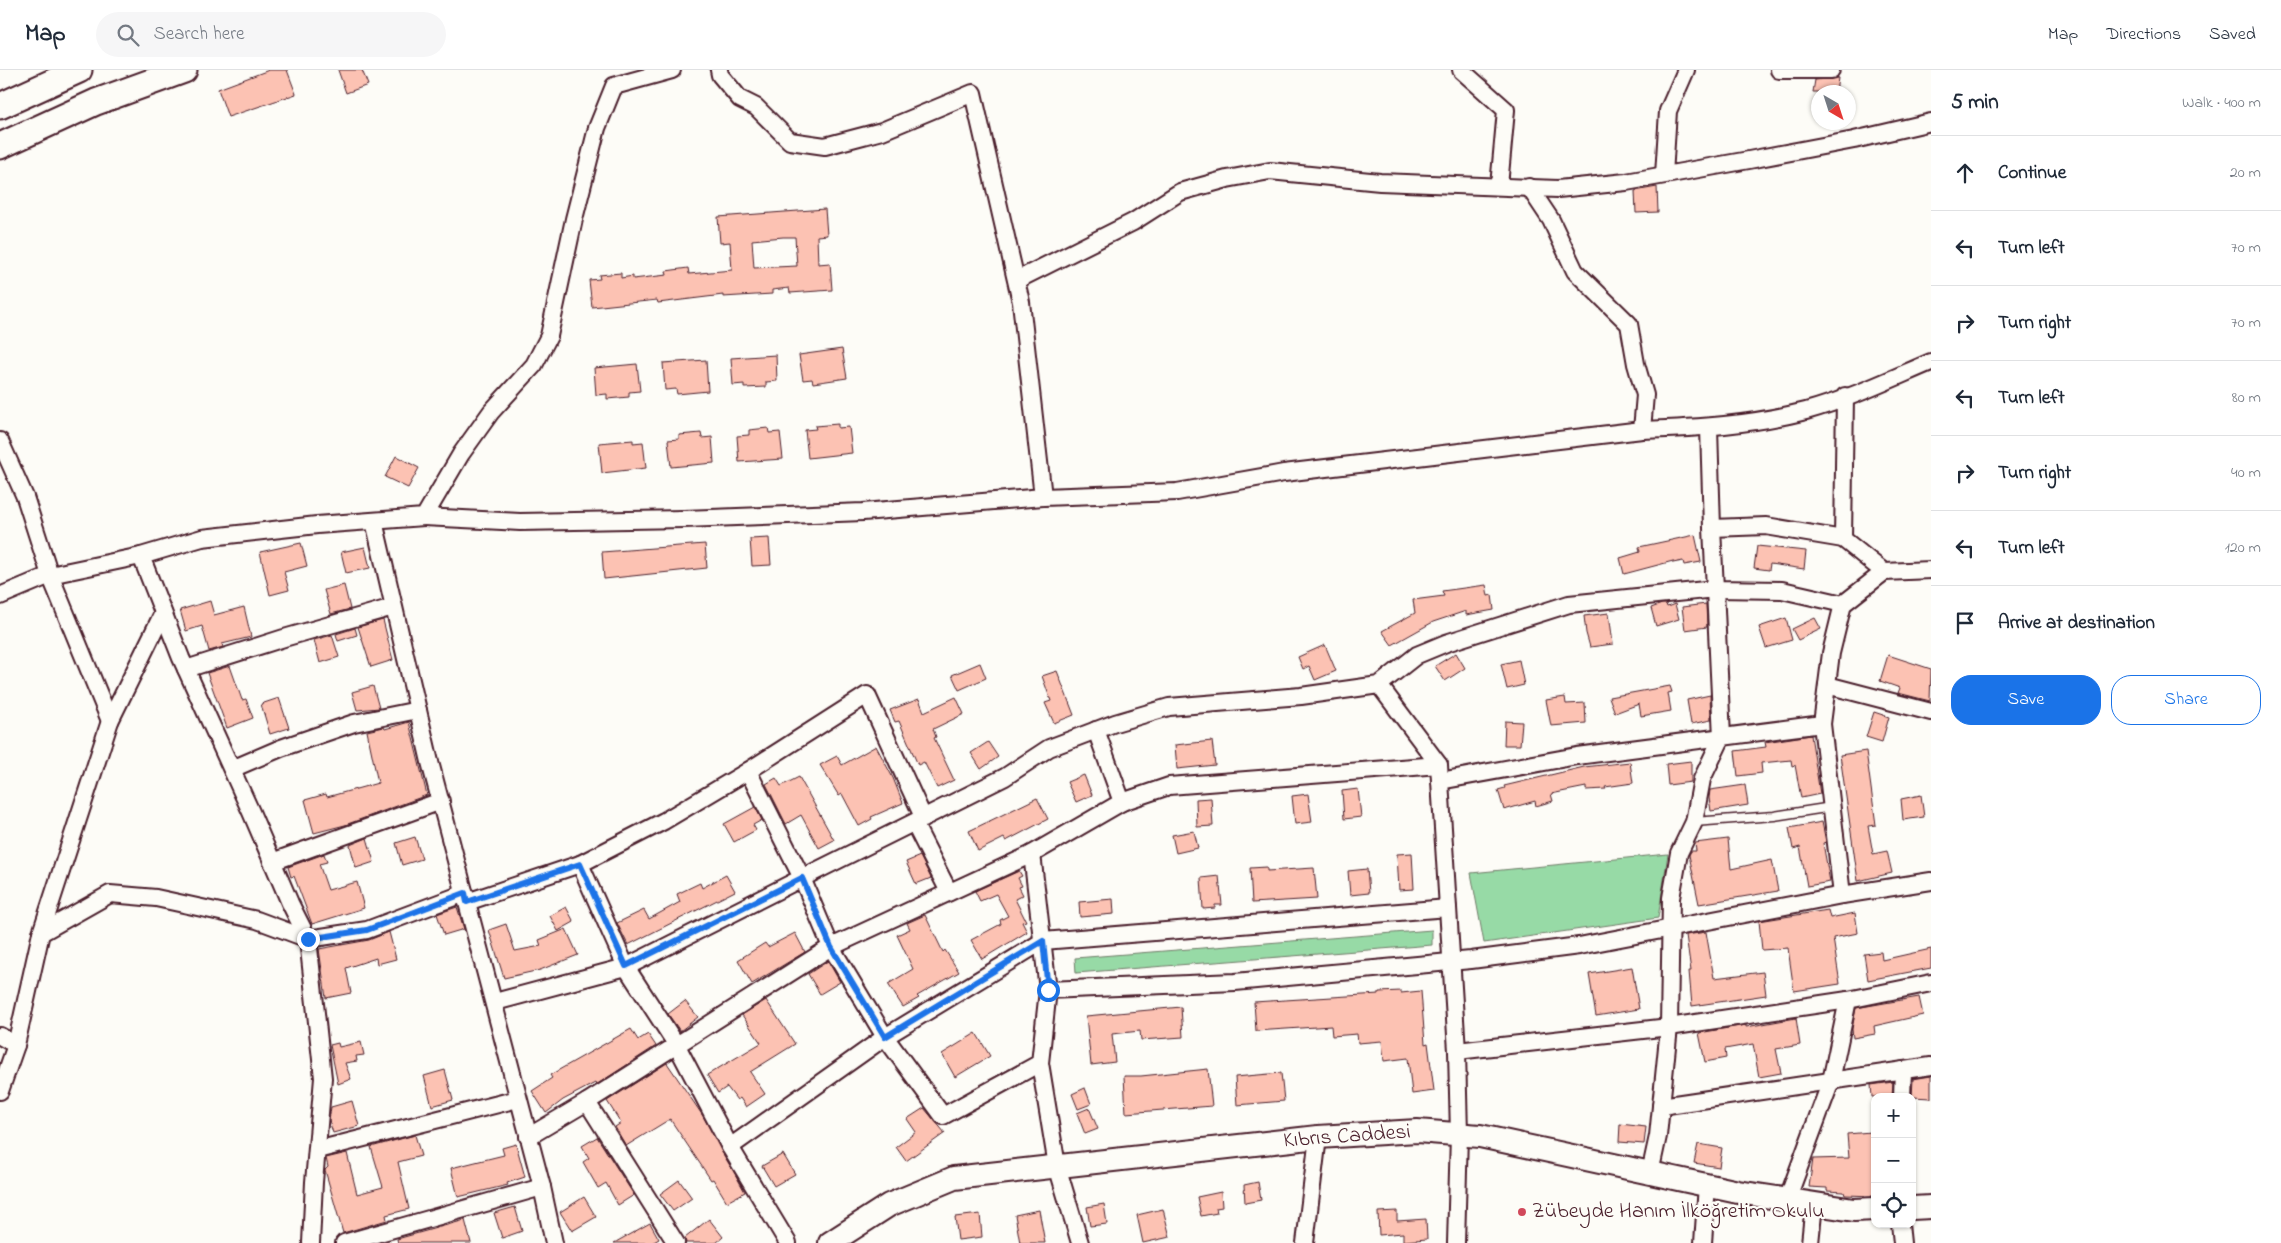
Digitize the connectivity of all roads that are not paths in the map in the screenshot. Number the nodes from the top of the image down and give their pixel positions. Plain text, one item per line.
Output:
1 (79, 70) edge
2 (184, 70) edge
3 (672, 70) edge
4 (718, 70) edge
5 (1461, 70) edge
6 (1686, 70) edge
7 (1779, 70) edge
8 (1831, 70) edge
9 (0, 106) edge
10 (1931, 122) edge
11 (0, 146) edge
12 (1664, 175) junction
13 (1499, 186) junction
14 (1529, 187) junction
15 (1017, 280) junction
16 (1931, 362) edge
17 (1846, 396) junction
18 (1709, 428) junction
19 (1642, 430) junction
20 (0, 440) edge
21 (1043, 497) junction
22 (424, 517) junction
23 (374, 521) junction
24 (1712, 528) junction
25 (1843, 538) junction
26 (141, 556) junction
27 (1931, 570) edge
28 (1884, 572) junction
29 (50, 575) junction
30 (1715, 589) junction
31 (0, 596) edge
32 (1843, 604) junction
33 (393, 607) junction
34 (163, 613) junction
35 (186, 670) junction
36 (1379, 685) junction
37 (1827, 685) junction
38 (418, 710) junction
39 (1931, 712) edge
40 (110, 721) junction
41 (1822, 724) junction
42 (1096, 730) junction
43 (1722, 737) junction
44 (232, 769) junction
45 (748, 771) junction
46 (1440, 773) junction
47 (441, 802) junction
48 (1122, 802) junction
49 (1832, 807) junction
50 (919, 821) junction
51 (1694, 822) junction
52 (1032, 854) junction
53 (272, 862) junction
54 (580, 864) junction
55 (802, 878) junction
56 (1931, 881) edge
57 (949, 892) junction
58 (1842, 895) junction
59 (466, 898) junction
60 (1448, 908) junction
61 (1669, 928) junction
62 (41, 933) junction
63 (308, 939) junction
64 (1043, 941) junction
65 (831, 947) junction
66 (1451, 962) junction
67 (626, 966) junction
68 (1931, 983) edge
69 (1048, 990) junction
70 (1848, 1000) junction
71 (495, 1002) junction
72 (1669, 1027) junction
73 (0, 1036) edge
74 (885, 1037) junction
75 (676, 1044) junction
76 (16, 1045) junction
77 (1457, 1051) junction
78 (1040, 1063) junction
79 (1931, 1066) edge
80 (1903, 1070) junction
81 (1831, 1081) junction
82 (0, 1090) edge
83 (1902, 1093) edge
84 (518, 1099) junction
85 (587, 1102) junction
86 (1661, 1106) junction
87 (1459, 1135) junction
88 (528, 1137) junction
89 (1318, 1137) junction
90 (730, 1147) junction
91 (317, 1150) junction
92 (1057, 1166) junction
93 (1650, 1173) junction
94 (1707, 1185) junction
95 (542, 1187) junction
96 (1787, 1200) junction
97 (1814, 1204) junction
98 (1931, 1207) edge
99 (1916, 1208) edge
100 (1871, 1209) edge
101 (1900, 1228) edge
102 (311, 1243) edge
103 (344, 1243) edge
104 (554, 1243) edge
105 (676, 1243) edge
106 (788, 1243) edge
107 (830, 1243) edge
108 (1080, 1243) edge
109 (1305, 1243) edge
110 (1456, 1243) edge
111 (1702, 1243) edge
112 (1810, 1243) edge
113 (1902, 1243) edge

1 - 9 main road
2 - 11 main road
3 - 22 street
4 - 15 street
5 - 13 street
6 - 12 street
7 - 8 street
10 - 12 street
12 - 14 street
13 - 14 street
13 - 15 street
14 - 19 street
15 - 21 street
16 - 17 street
17 - 18 street
17 - 25 street
18 - 19 street
18 - 24 street
19 - 21 street
20 - 29 street
21 - 22 street
22 - 23 street
23 - 26 street
23 - 33 street
24 - 25 street
24 - 30 street
25 - 28 street
26 - 29 street
26 - 34 street
27 - 28 street
28 - 32 street
29 - 31 street
29 - 40 street
30 - 32 street
30 - 36 street
30 - 43 street
32 - 37 street
33 - 35 street
33 - 38 street
34 - 35 street
34 - 40 street
35 - 44 street
36 - 42 street
36 - 46 street
37 - 39 street
37 - 41 street
38 - 44 street
38 - 47 street
40 - 62 street
41 - 43 street
41 - 49 street
42 - 48 street
42 - 50 street
43 - 46 street
43 - 51 street
44 - 53 street
45 - 50 street
45 - 54 street
45 - 55 street
46 - 48 street
46 - 60 street
47 - 53 street
47 - 59 street
48 - 52 street
49 - 51 lane
49 - 58 street
50 - 55 street
50 - 57 street
51 - 61 street
52 - 57 street
52 - 64 street
53 - 63 street
54 - 59 street
54 - 67 street
55 - 65 street
55 - 67 street
56 - 58 street
57 - 65 street
58 - 61 street
59 - 63 street
59 - 71 street
60 - 64 street
60 - 66 street
61 - 66 street
61 - 72 street
62 - 63 street
62 - 76 street
63 - 91 street
64 - 69 street
64 - 74 street
65 - 74 street
65 - 75 street
66 - 69 street
66 - 77 street
67 - 71 street
67 - 75 street
68 - 70 street
69 - 78 street
70 - 72 street
70 - 81 street
71 - 84 street
72 - 77 street
72 - 86 street
73 - 76 street
74 - 78 street
74 - 90 street
75 - 85 street
75 - 90 street
76 - 82 street
77 - 87 street
78 - 92 street
79 - 80 street
80 - 81 street
80 - 83 street
81 - 86 street
81 - 96 street
84 - 88 street
84 - 91 street
85 - 88 street
85 - 105 street
86 - 93 street
87 - 89 main road, Kıbrıs Caddesi
87 - 93 main road, Kıbrıs Caddesi
87 - 110 street
88 - 95 street
89 - 92 main road, Kıbrıs Caddesi
89 - 109 street
90 - 106 street
91 - 102 street
92 - 107 main road, Kıbrıs Caddesi
92 - 108 street
93 - 94 main road, Kıbrıs Caddesi
94 - 96 main road, Kıbrıs Caddesi
94 - 111 street
95 - 103 street
95 - 104 street
96 - 97 main road, Kıbrıs Caddesi
97 - 100 main road, Kıbrıs Caddesi
97 - 112 street
98 - 99 main road
101 - 113 street

